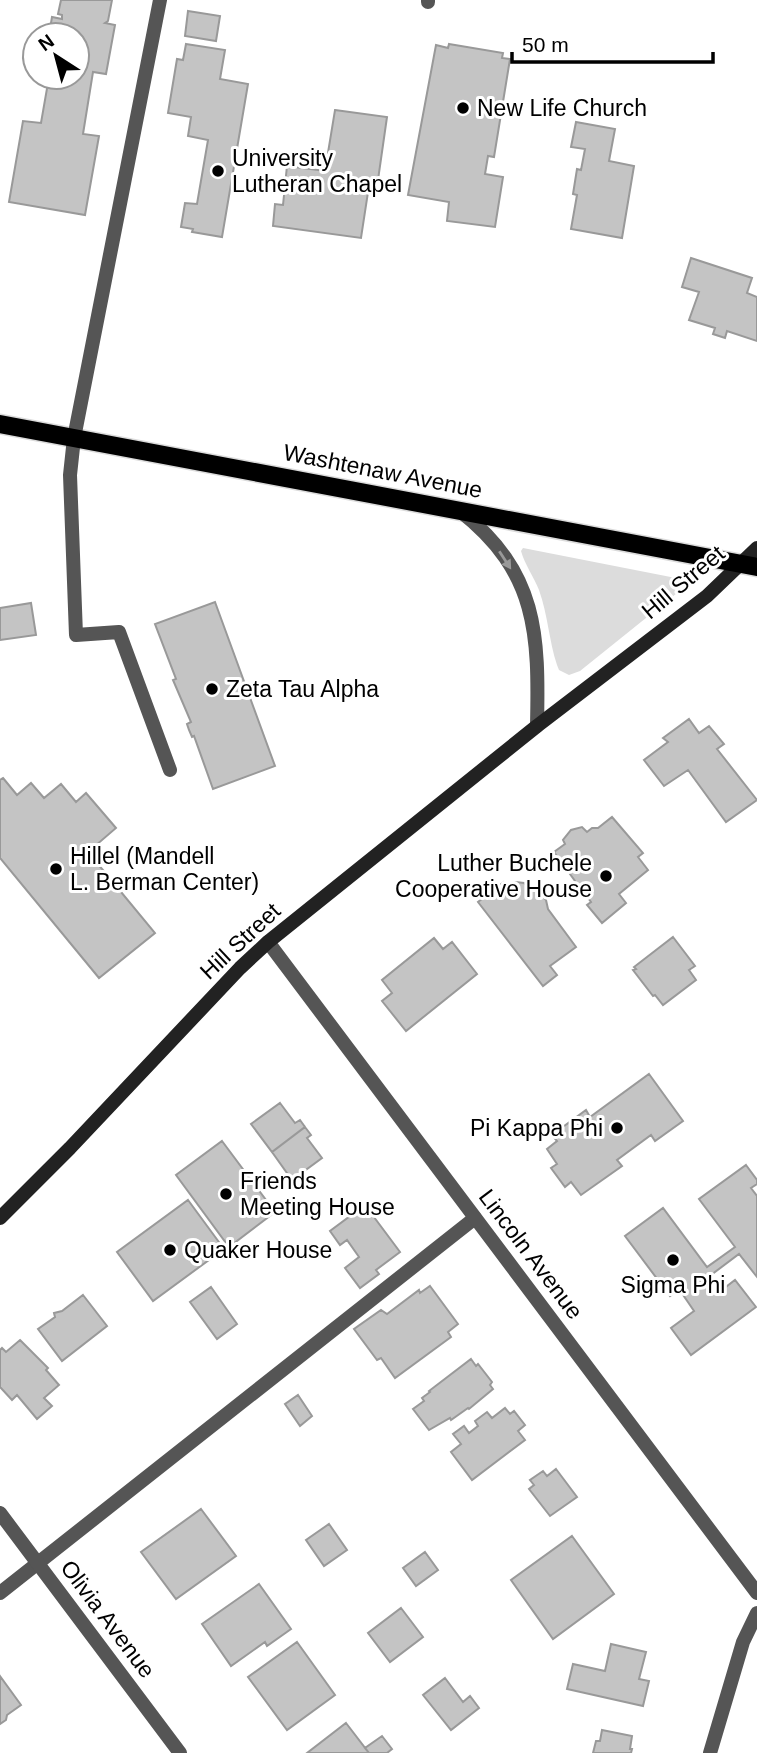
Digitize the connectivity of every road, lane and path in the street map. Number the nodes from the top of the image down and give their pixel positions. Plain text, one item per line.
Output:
1 (160, 0) edge
2 (0, 424) edge
3 (74, 438) junction
4 (458, 511) junction
5 (757, 548) edge
6 (749, 566) edge
7 (537, 726) junction
8 (170, 770) dead end
9 (268, 942) junction
10 (0, 1218) edge
11 (475, 1218) junction
12 (0, 1513) edge
13 (38, 1564) junction
14 (757, 1592) edge
15 (0, 1593) edge
16 (757, 1613) edge
17 (180, 1753) edge
18 (710, 1753) edge

1 - 3 street
2 - 3 main road, Washtenaw Avenue
3 - 4 main road, Washtenaw Avenue
3 - 8 street
4 - 6 main road, Washtenaw Avenue
4 -> 7 street
5 - 6 street, Hill Street
6 - 7 street, Hill Street
7 - 9 street, Hill Street
9 - 10 street, Hill Street
9 - 11 street, Lincoln Avenue
11 - 13 street
11 - 14 street, Lincoln Avenue
12 - 13 street, Olivia Avenue
13 - 15 street
13 - 17 street, Olivia Avenue
16 - 18 street

